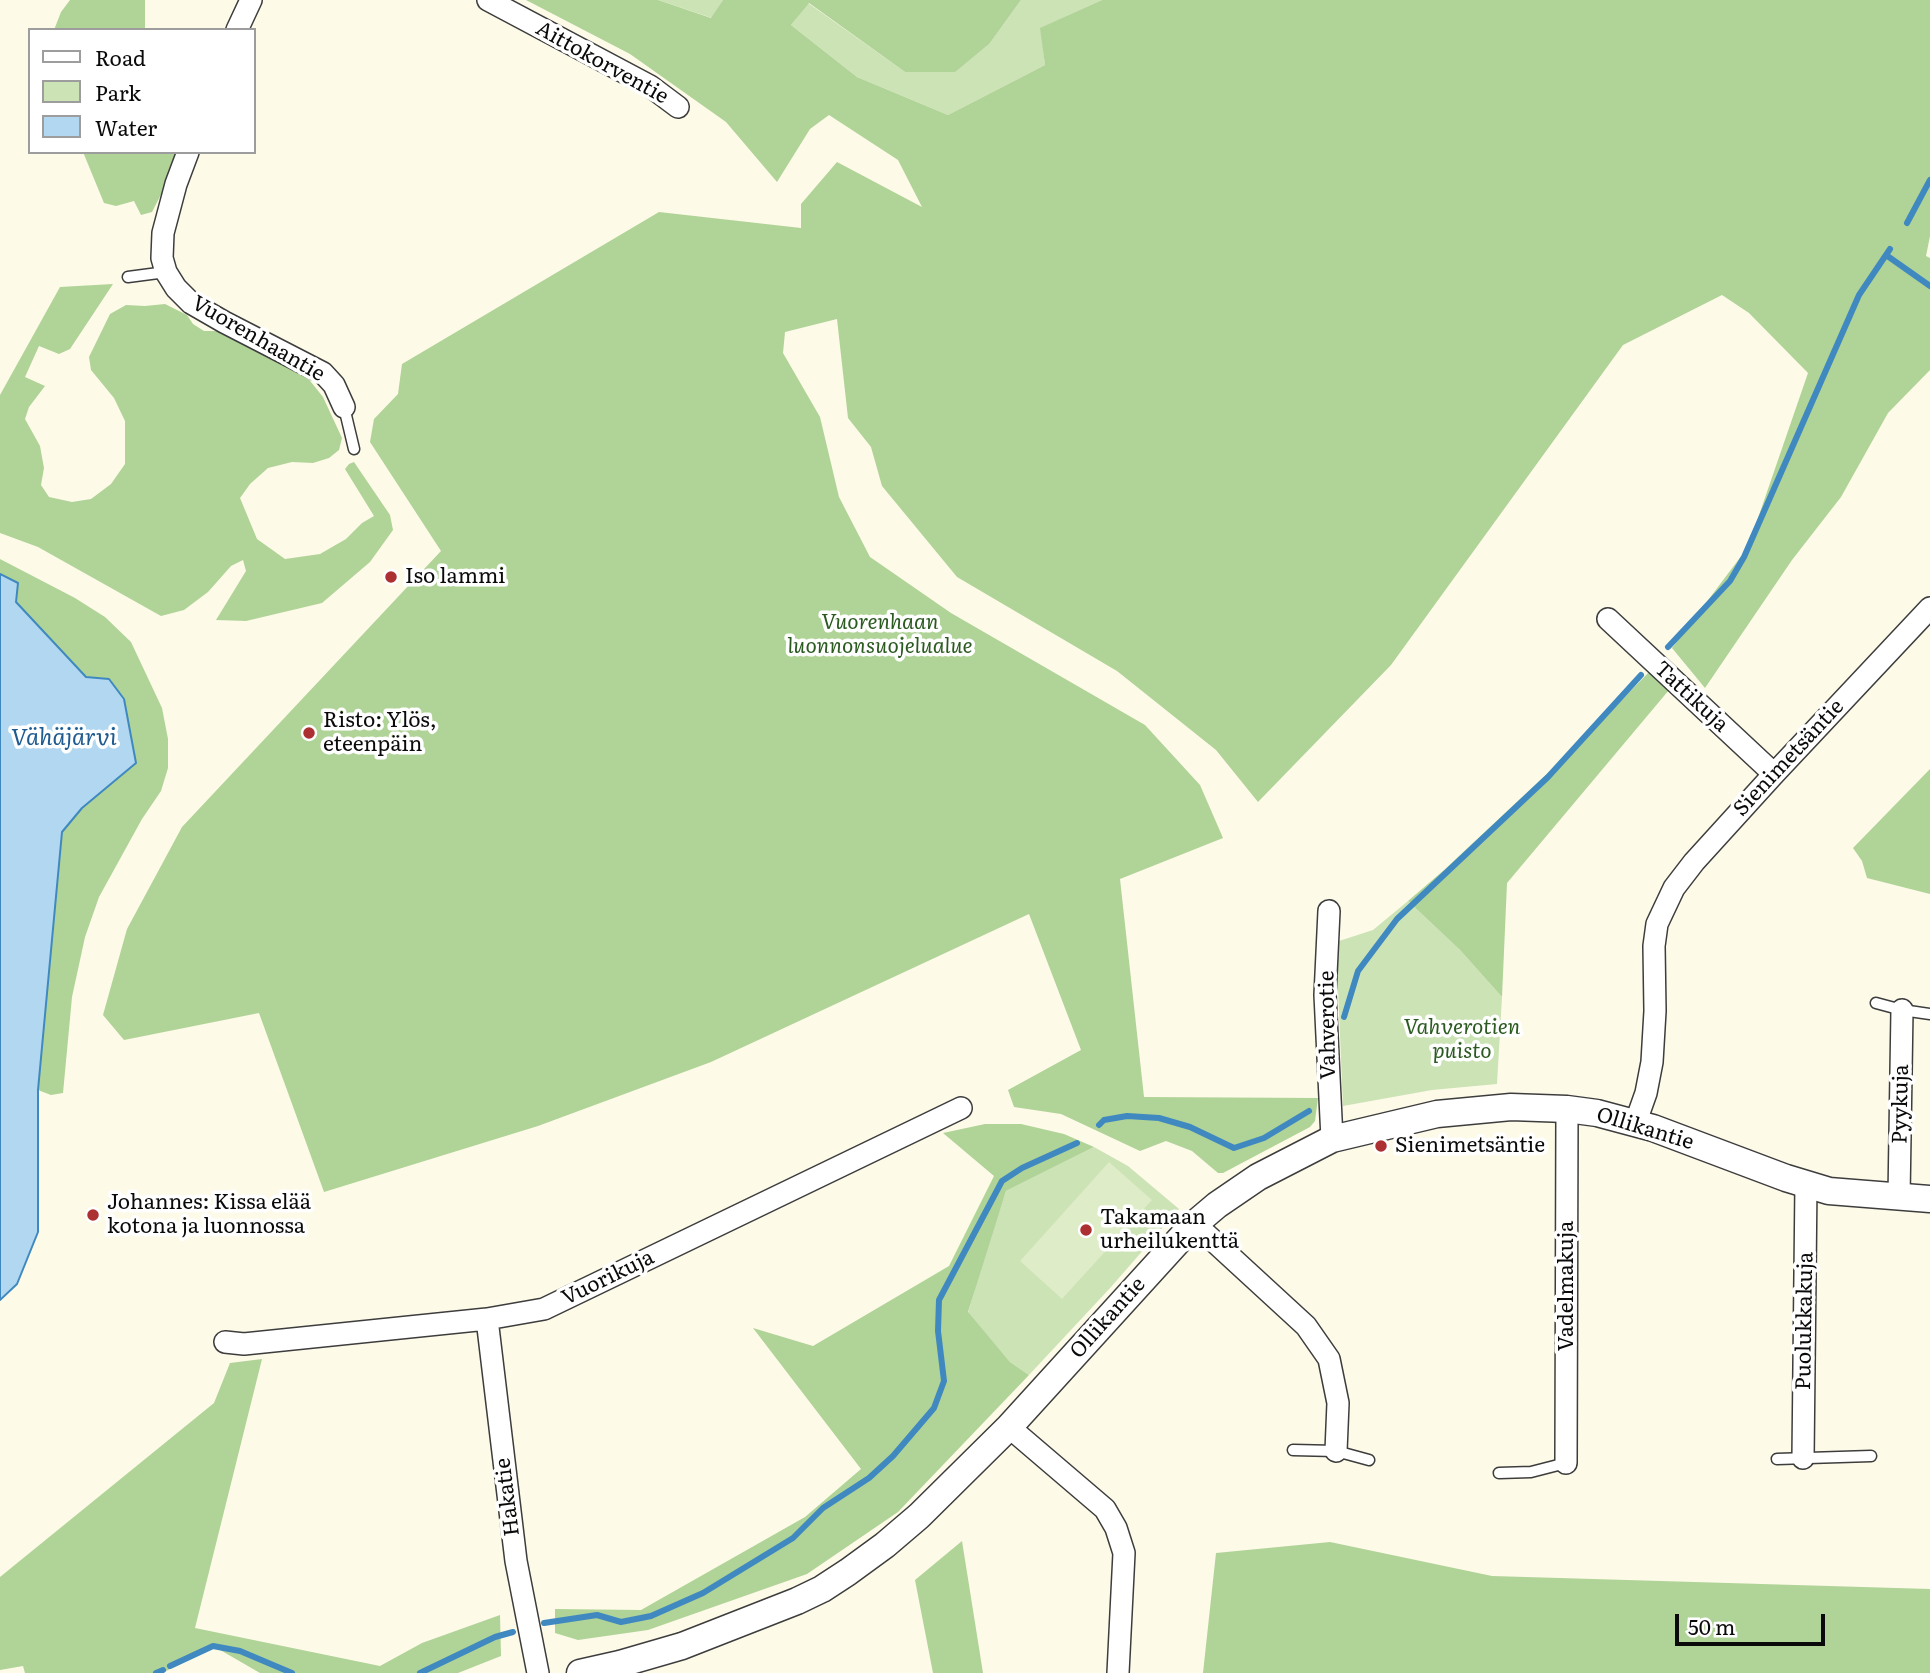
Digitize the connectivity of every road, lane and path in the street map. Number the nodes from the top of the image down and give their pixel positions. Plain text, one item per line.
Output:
1 (251, 0) edge
2 (488, 0) edge
3 (238, 28) edge
4 (678, 107) dead end
5 (187, 154) edge
6 (166, 272) junction
7 (128, 277) dead end
8 (344, 407) joint
9 (354, 449) dead end
10 (1930, 608) edge
11 (1608, 619) dead end
12 (1774, 774) junction
13 (1329, 911) dead end
14 (1876, 1003) dead end
15 (1902, 1010) junction
16 (1930, 1014) edge
17 (961, 1108) dead end
18 (1567, 1109) junction
19 (1635, 1124) junction
20 (1332, 1139) junction
21 (1806, 1183) junction
22 (1899, 1197) junction
23 (1930, 1199) edge
24 (1191, 1227) junction
25 (487, 1320) junction
26 (225, 1342) dead end
27 (1009, 1427) junction
28 (1293, 1450) dead end
29 (1336, 1451) junction
30 (1871, 1456) dead end
31 (1803, 1458) junction
32 (1777, 1459) dead end
33 (1369, 1460) dead end
34 (1566, 1463) joint
35 (1499, 1473) dead end
36 (538, 1673) edge
37 (580, 1673) edge
38 (1118, 1673) edge

1 - 3 street
2 - 4 street, Aittokorventie
5 - 6 street
6 - 7 lane
6 - 8 street, Vuorenhaantie
8 - 9 lane, Vuorenhaantie
10 - 12 street, Sienimetsäntie
11 - 12 street, Tattikuja
12 - 19 street, Sienimetsäntie
13 - 20 street, Vahverotie
14 - 15 lane
15 - 16 lane
15 - 22 street, Pyykuja
17 - 25 street, Vuorikuja
18 - 19 street, Ollikantie
18 - 20 street, Ollikantie
18 - 34 street, Vadelmakuja
19 - 21 street, Ollikantie
20 - 24 street, Ollikantie
21 - 22 street, Ollikantie
21 - 31 street, Puolukkakuja
22 - 23 street, Ollikantie
24 - 27 street, Ollikantie
24 - 29 street
25 - 26 street, Vuorikuja
25 - 36 street, Hakatie
27 - 37 street, Ollikantie
27 - 38 street
28 - 29 lane
29 - 33 lane
30 - 31 lane
31 - 32 lane
34 - 35 lane

